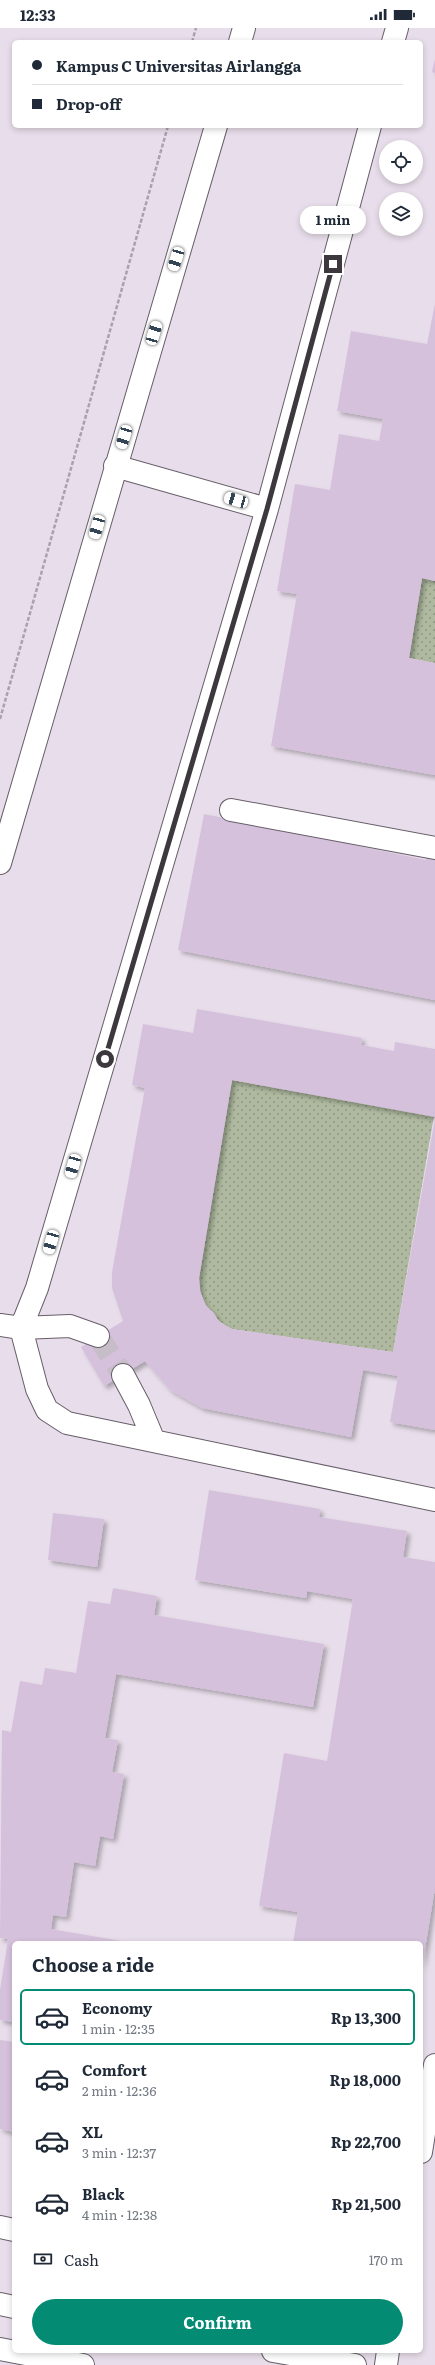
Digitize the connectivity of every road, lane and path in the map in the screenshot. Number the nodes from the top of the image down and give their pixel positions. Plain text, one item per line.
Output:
1 (196, 28) edge
2 (244, 28) edge
3 (397, 28) edge
4 (193, 40) edge
5 (241, 40) edge
6 (394, 40) edge
7 (167, 128) edge
8 (215, 128) edge
9 (369, 128) edge
10 (115, 466) junction
11 (267, 509) junction
12 (0, 719) edge
13 (231, 810) dead end
14 (435, 848) edge
15 (0, 863) edge
16 (0, 1325) edge
17 (21, 1328) junction
18 (98, 1336) tunnel mouth
19 (123, 1375) tunnel mouth
20 (154, 1441) junction
21 (435, 1500) edge
22 (435, 2065) edge
23 (423, 2140) edge
24 (0, 2227) edge
25 (12, 2230) edge
26 (0, 2304) edge
27 (12, 2307) edge
28 (0, 2349) edge
29 (12, 2351) edge
30 (21, 2353) edge
31 (285, 2353) edge
32 (388, 2353) edge
33 (83, 2365) edge
34 (355, 2365) edge
35 (386, 2365) edge

1 - 4 path
2 - 5 lane
3 - 6 lane
7 - 12 path
8 - 10 lane
9 - 11 lane
10 - 11 lane
10 - 15 lane
11 - 17 lane
13 - 14 lane
16 - 17 lane
17 - 18 lane
17 - 20 lane
19 - 20 lane
20 - 21 lane
22 - 23 lane
24 - 25 lane
26 - 27 lane
28 - 29 lane
30 - 33 lane
31 - 34 lane
32 - 35 lane

